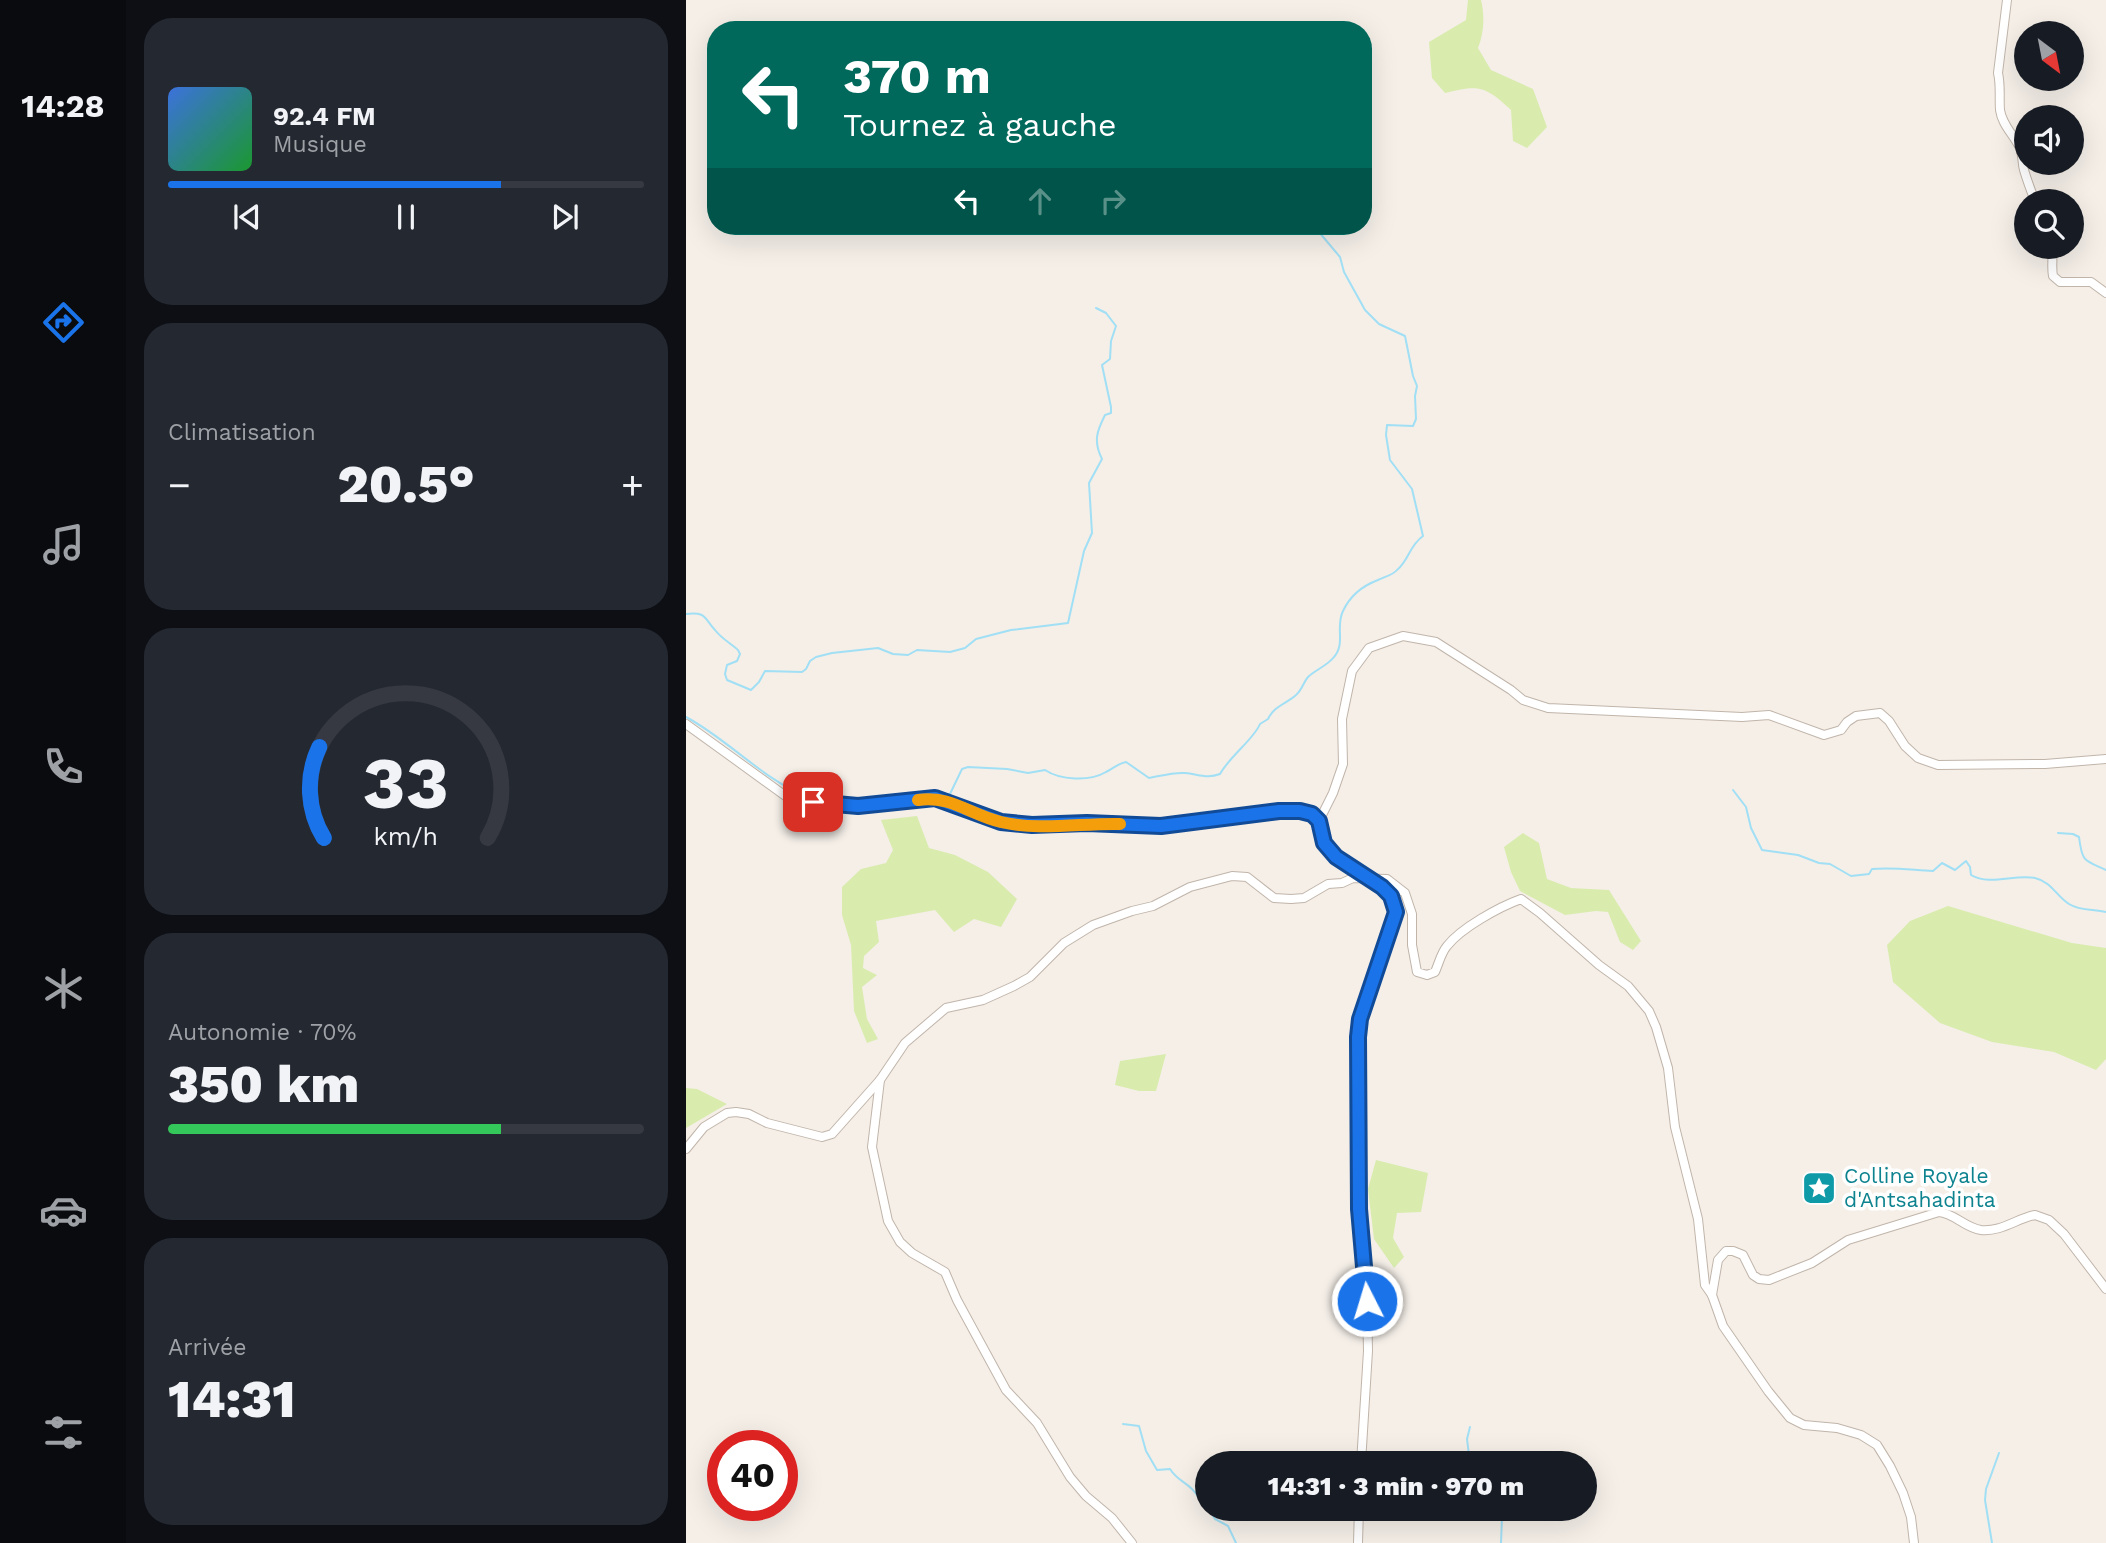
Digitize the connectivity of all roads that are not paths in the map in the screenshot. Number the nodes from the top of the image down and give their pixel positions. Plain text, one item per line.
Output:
1 (2007, 0) edge
2 (2031, 189) edge
3 (2053, 259) edge
4 (2106, 293) edge
5 (686, 724) edge
6 (2106, 759) edge
7 (1319, 821) junction
8 (1370, 879) junction
9 (880, 1080) junction
10 (686, 1149) edge
11 (2106, 1289) edge
12 (1712, 1295) junction
13 (1361, 1451) edge
14 (1359, 1521) edge
15 (1132, 1543) edge
16 (1358, 1543) edge
17 (1914, 1543) edge

1 - 2 street
3 - 4 street
5 - 7 street
6 - 7 street
7 - 8 street
8 - 9 street
8 - 12 street
8 - 13 street
9 - 10 street
9 - 15 street
11 - 12 street
12 - 17 street
14 - 16 street

